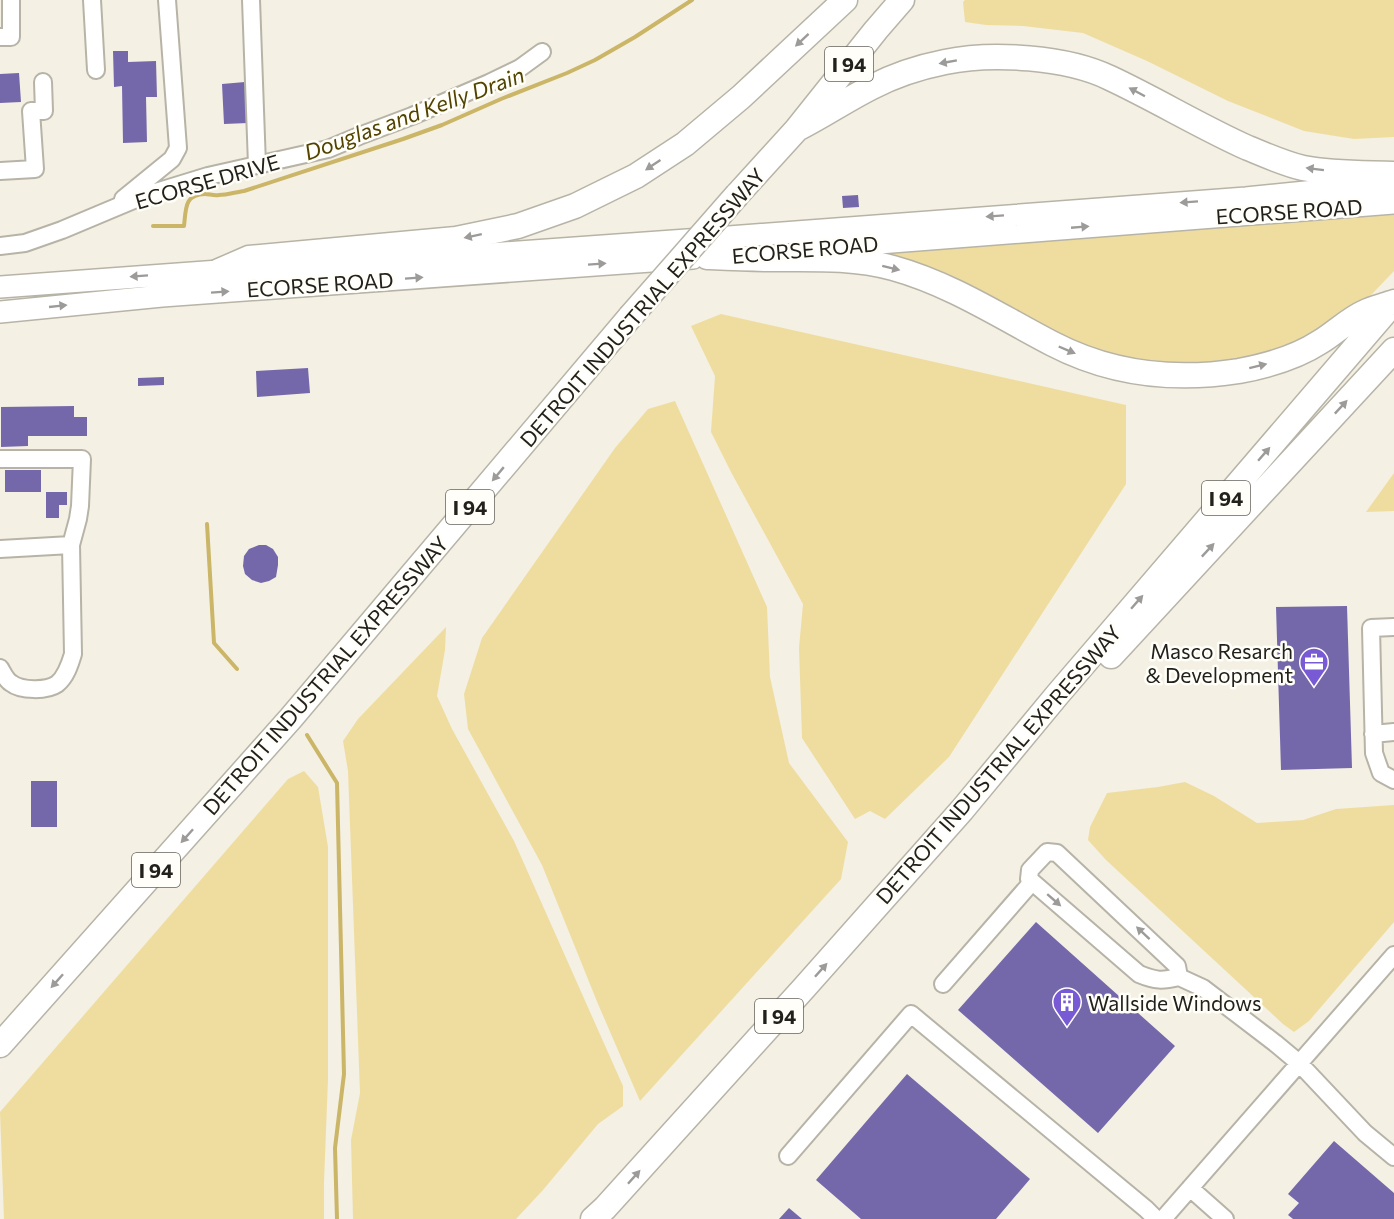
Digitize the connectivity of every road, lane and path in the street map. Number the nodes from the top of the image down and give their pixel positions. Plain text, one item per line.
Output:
1 (11, 0) edge
2 (92, 0) edge
3 (167, 0) edge
4 (251, 0) edge
5 (845, 0) edge
6 (902, 0) edge
7 (0, 37) edge
8 (543, 52) dead end
9 (96, 70) dead end
10 (43, 82) dead end
11 (797, 129) junction
12 (257, 165) junction
13 (0, 171) edge
14 (1394, 174) edge
15 (1394, 183) edge
16 (1394, 203) edge
17 (110, 210) junction
18 (0, 246) edge
19 (708, 257) junction
20 (219, 271) junction
21 (0, 287) edge
22 (1394, 302) edge
23 (0, 312) edge
24 (1394, 350) edge
25 (0, 459) edge
26 (71, 545) junction
27 (0, 549) edge
28 (1394, 627) edge
29 (0, 668) edge
30 (1058, 694) junction
31 (1394, 732) edge
32 (1373, 734) junction
33 (1394, 780) edge
34 (1032, 882) junction
35 (1390, 965) edge
36 (1179, 977) junction
37 (943, 984) dead end
38 (1, 1044) edge
39 (1299, 1063) junction
40 (788, 1156) dead end
41 (1394, 1157) edge
42 (1190, 1188) junction
43 (1163, 1218) edge
44 (593, 1219) edge
45 (1225, 1219) edge

1 - 7 street
2 - 9 street
3 - 17 street
4 - 12 street
5 -> 20 highway
6 - 11 highway, DETROIT INDUSTRIAL EXPRESSWAY / I 94
8 - 12 street, ECORSE DRIVE
10 - 13 street
14 -> 11 highway
11 -> 38 highway, DETROIT INDUSTRIAL EXPRESSWAY / I 94, bridge
12 - 17 street, ECORSE DRIVE
15 -> 20 main road, ECORSE ROAD
19 -> 16 main road, ECORSE ROAD
17 - 18 street, ECORSE DRIVE
19 -> 22 highway
23 -> 19 main road, ECORSE ROAD
20 -> 21 main road, ECORSE ROAD
30 -> 22 highway, DETROIT INDUSTRIAL EXPRESSWAY / I 94
30 -> 24 highway
25 - 26 street
26 - 27 street
26 - 29 street
28 - 32 street
44 -> 30 highway, DETROIT INDUSTRIAL EXPRESSWAY / I 94
31 - 32 street
32 - 33 street
34 -> 36 street
36 -> 34 street
34 - 37 street
35 - 39 street
36 - 39 street
39 - 41 street
39 - 42 street
40 - 43 street
42 - 43 street
42 - 45 street

